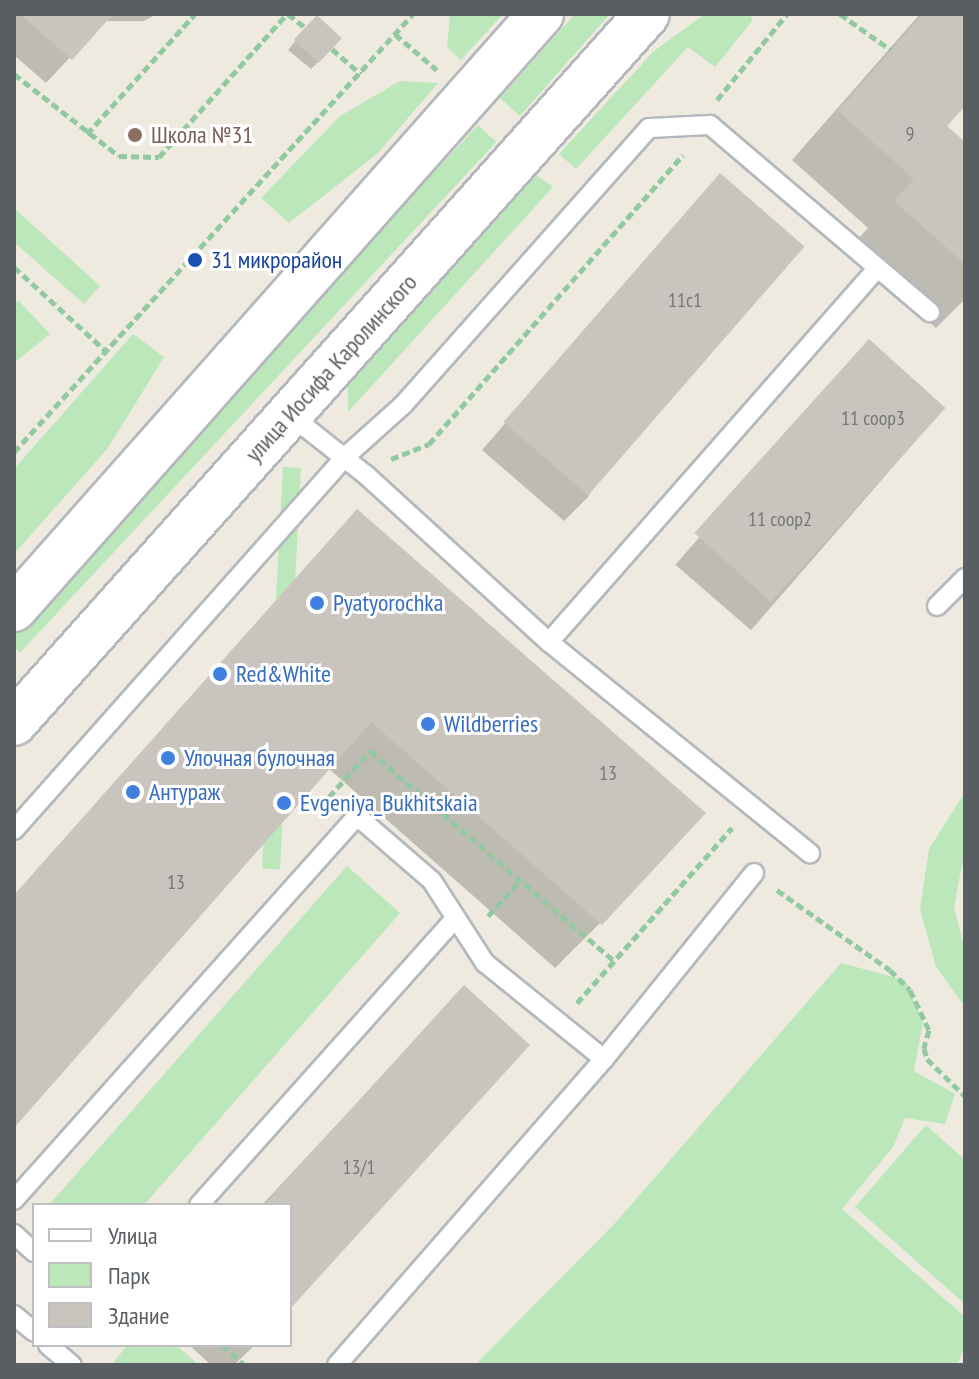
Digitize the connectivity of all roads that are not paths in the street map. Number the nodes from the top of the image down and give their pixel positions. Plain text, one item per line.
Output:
1 (541, 14) edge
2 (647, 14) edge
3 (877, 268) junction
4 (930, 312) dead end
5 (290, 415) junction
6 (345, 457) junction
7 (965, 578) edge
8 (937, 606) dead end
9 (14, 609) edge
10 (549, 642) junction
11 (14, 723) edge
12 (14, 830) edge
13 (810, 853) dead end
14 (754, 873) road end
15 (455, 919) junction
16 (604, 1059) junction
17 (14, 1200) edge
18 (201, 1203) edge
19 (14, 1234) edge
20 (32, 1250) edge
21 (14, 1315) edge
22 (32, 1330) edge
23 (337, 1365) edge

1 - 9 main road
2 - 5 main road, улица Иосифа Каролинского
3 - 4 lane
3 - 6 lane
3 - 10 lane
5 - 6 lane
5 - 11 main road, улица Иосифа Каролинского
6 - 10 lane
6 - 12 lane
7 - 8 lane
10 - 13 lane
14 - 16 lane
15 - 16 lane
15 - 17 lane
15 - 18 lane
16 - 23 lane
19 - 20 lane
21 - 22 lane

